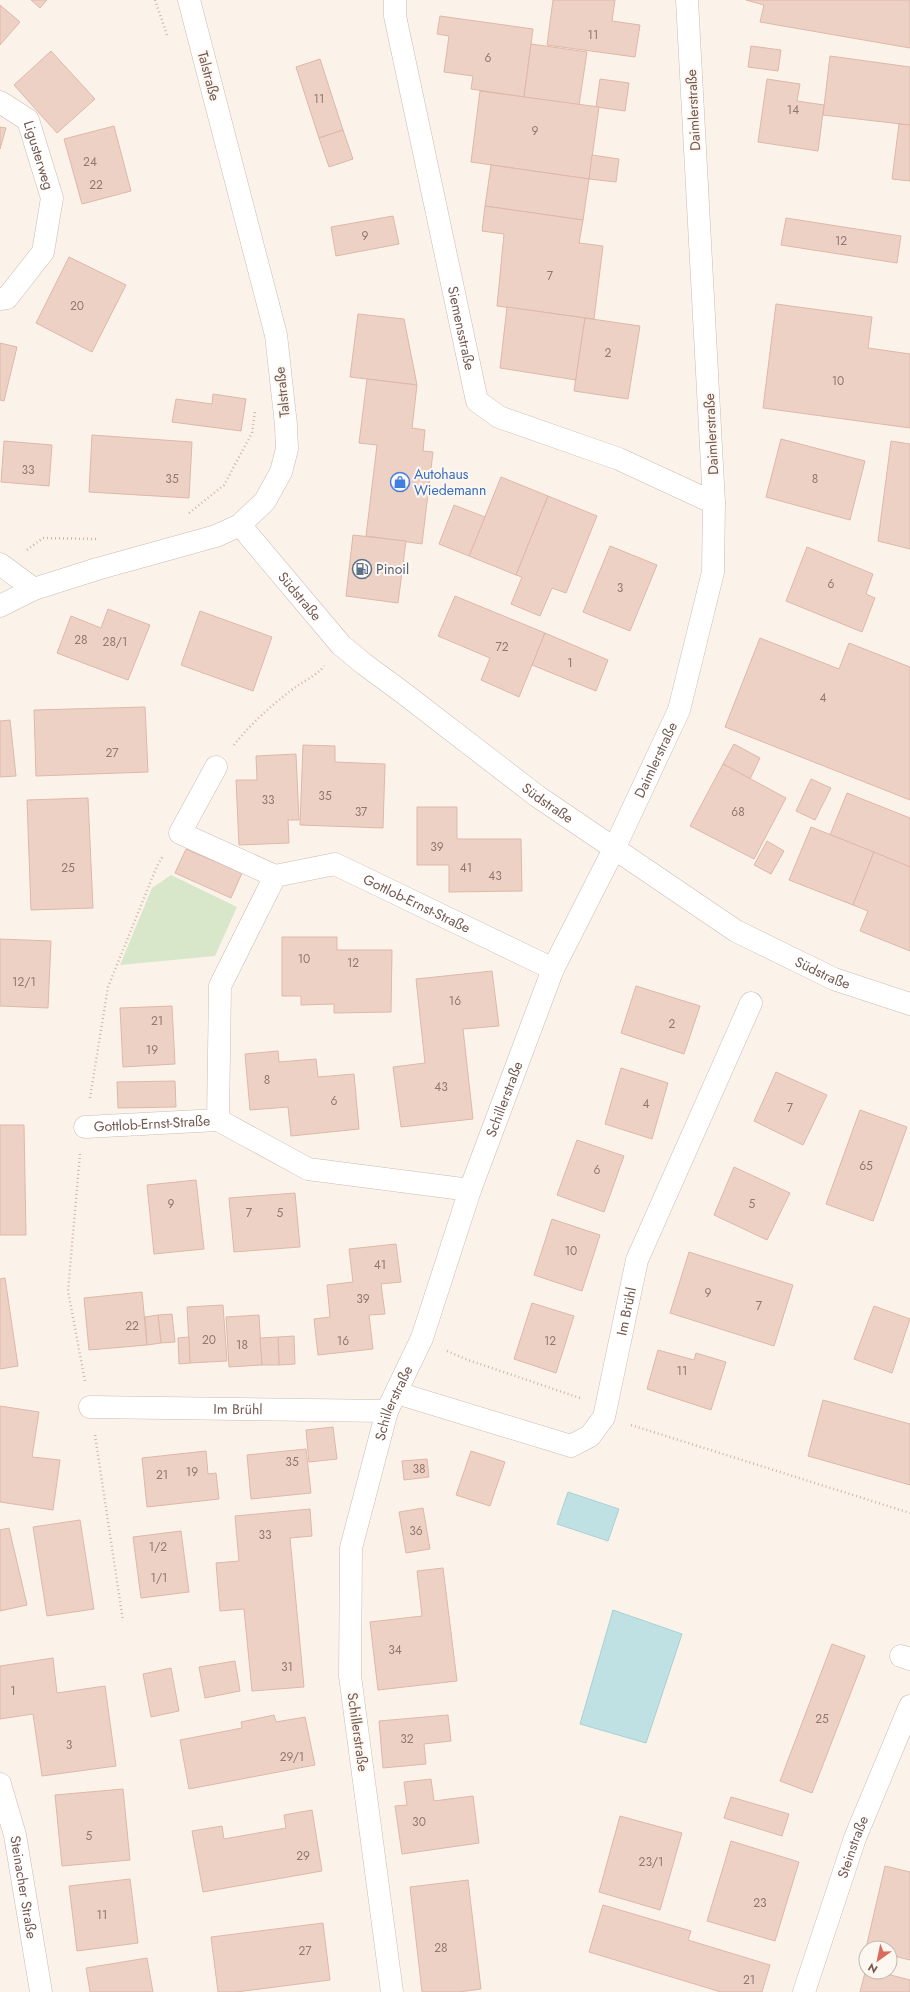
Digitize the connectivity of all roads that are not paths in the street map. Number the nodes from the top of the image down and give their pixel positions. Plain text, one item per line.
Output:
1 (189, 0) edge
2 (395, 0) edge
3 (687, 0) edge
4 (0, 102) edge
5 (0, 299) edge
6 (714, 504) junction
7 (240, 524) junction
8 (2, 566) edge
9 (34, 589) junction
10 (0, 606) edge
11 (216, 767) road end
12 (614, 849) junction
13 (275, 876) junction
14 (553, 969) junction
15 (751, 1003) dead end
16 (910, 1004) edge
17 (218, 1120) junction
18 (85, 1127) road end
19 (470, 1190) junction
20 (392, 1402) junction
21 (90, 1407) road end
22 (910, 1706) edge
23 (0, 1784) edge
24 (41, 1992) edge
25 (392, 1992) edge
26 (804, 1992) edge

1 - 7 street, Talstraße
2 - 6 street, Siemensstraße
3 - 6 street, Daimlerstraße
4 - 5 street, Ligusterweg
6 - 12 street, Daimlerstraße
7 - 9 street, Talstraße
7 - 12 street, Südstraße
8 - 9 street
9 - 10 street, Talstraße
11 - 13 street
12 - 14 street, Schillerstraße
12 - 16 street, Südstraße
13 - 14 street, Gottlob-Ernst-Straße
13 - 17 street, Gottlob-Ernst-Straße
14 - 19 street, Schillerstraße
15 - 20 street, Im Brühl
17 - 18 street, Gottlob-Ernst-Straße
17 - 19 street, Gottlob-Ernst-Straße
19 - 20 street, Schillerstraße
20 - 21 street, Im Brühl
20 - 25 street, Schillerstraße
22 - 26 street, Steinstraße
23 - 24 street, Steinacher Straße

